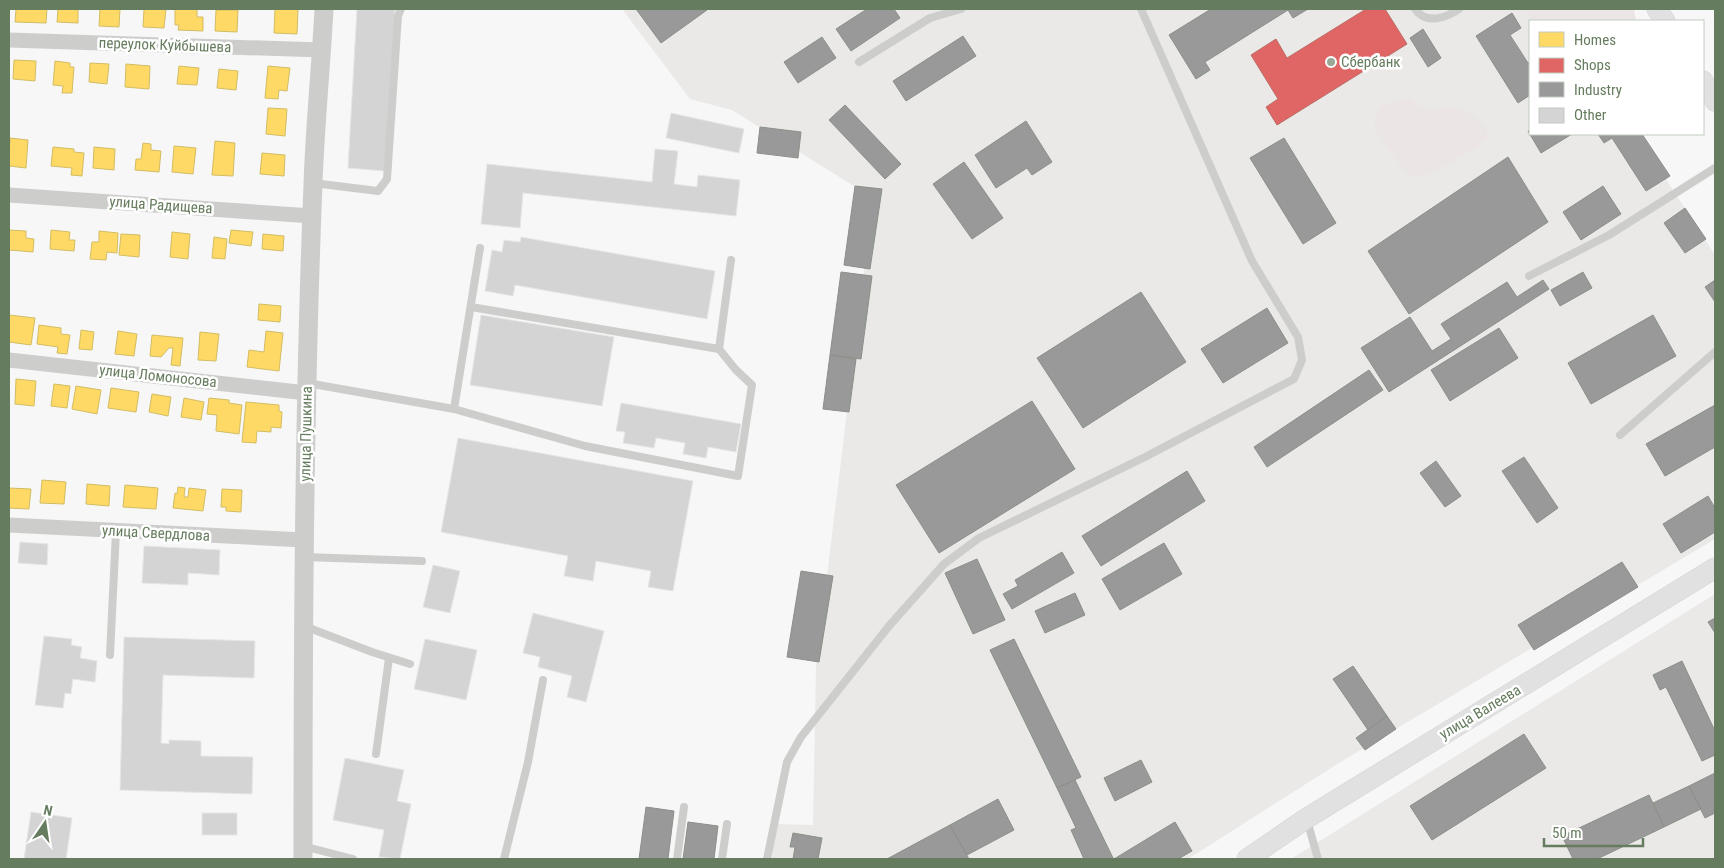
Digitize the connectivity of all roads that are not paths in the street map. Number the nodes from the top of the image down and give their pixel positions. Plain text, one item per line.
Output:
1 (324, 9) edge
2 (402, 9) edge
3 (961, 9) edge
4 (1141, 9) edge
5 (1415, 9) edge
6 (1459, 9) edge
7 (1657, 9) edge
8 (1664, 20) edge
9 (9, 40) edge
10 (322, 50) junction
11 (859, 62) dead end
12 (1704, 83) edge
13 (1715, 101) edge
14 (1715, 168) edge
15 (313, 183) junction
16 (9, 195) edge
17 (312, 216) junction
18 (480, 248) dead end
19 (731, 260) dead end
20 (1529, 276) dead end
21 (471, 307) junction
22 (719, 349) junction
23 (1715, 352) edge
24 (9, 360) edge
25 (307, 388) junction
26 (454, 409) junction
27 (1620, 436) dead end
28 (9, 525) edge
29 (116, 530) junction
30 (304, 548) junction
31 (422, 561) dead end
32 (1715, 568) edge
33 (304, 626) junction
34 (110, 655) dead end
35 (389, 658) junction
36 (410, 664) dead end
37 (543, 680) dead end
38 (376, 754) dead end
39 (684, 807) dead end
40 (1306, 818) junction
41 (727, 824) dead end
42 (303, 852) edge
43 (353, 859) edge
44 (504, 859) edge
45 (677, 859) edge
46 (722, 859) edge
47 (767, 859) edge
48 (1247, 859) edge
49 (1318, 859) edge

1 - 10 street, улица Пушкина
2 - 15 lane
3 - 11 lane
4 - 47 lane
5 - 6 lane
7 - 8 main road
9 - 10 street, переулок Куйбышева
10 - 15 street, улица Пушкина
12 - 13 main road
14 - 20 lane
15 - 17 street, улица Пушкина
16 - 17 street, улица Радищева
17 - 25 street, улица Пушкина
18 - 21 lane
19 - 22 lane
21 - 22 lane
21 - 26 lane
22 - 26 lane
23 - 27 lane
24 - 25 street, улица Ломоносова
25 - 26 lane
25 - 30 street, улица Пушкина
28 - 29 street, улица Свердлова
29 - 30 street, улица Свердлова
29 - 34 lane
30 - 31 lane
30 - 33 street, улица Пушкина
32 - 40 main road, улица Валеева
33 - 35 lane
33 - 42 street, улица Пушкина
35 - 36 lane
35 - 38 lane
37 - 44 lane
39 - 45 lane
40 - 48 main road, улица Валеева
40 - 49 lane
41 - 46 lane
42 - 43 lane

